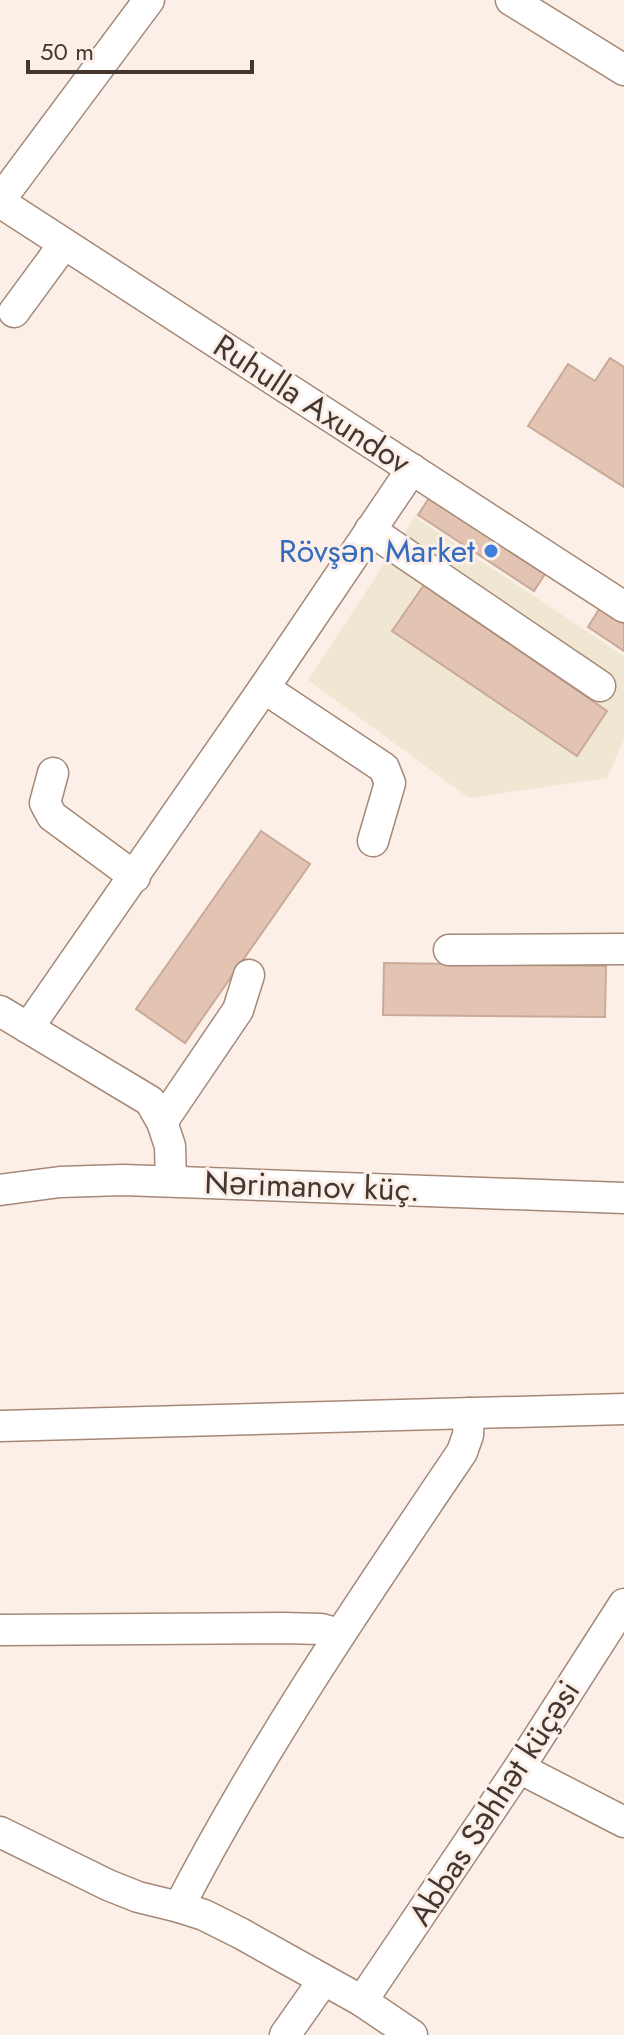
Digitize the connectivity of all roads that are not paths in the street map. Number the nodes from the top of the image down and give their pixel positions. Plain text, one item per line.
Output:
1 (149, 0) edge
2 (511, 0) edge
3 (624, 70) edge
4 (0, 201) edge
5 (64, 244) junction
6 (14, 312) dead end
7 (412, 469) junction
8 (370, 530) junction
9 (620, 596) edge
10 (600, 686) dead end
11 (264, 688) junction
12 (53, 773) dead end
13 (373, 841) dead end
14 (135, 877) junction
15 (624, 949) edge
16 (449, 950) dead end
17 (249, 975) dead end
18 (0, 1011) edge
19 (28, 1028) junction
20 (162, 1122) junction
21 (171, 1180) junction
22 (0, 1190) edge
23 (624, 1198) edge
24 (624, 1409) edge
25 (469, 1413) junction
26 (0, 1426) edge
27 (624, 1604) edge
28 (0, 1630) edge
29 (340, 1634) junction
30 (519, 1768) junction
31 (624, 1822) edge
32 (0, 1832) edge
33 (179, 1907) junction
34 (323, 1981) junction
35 (362, 2001) junction
36 (285, 2035) edge
37 (412, 2035) edge

1 - 4 street
2 - 3 street
4 - 5 street, Ruhulla Axundov
5 - 6 street
5 - 7 street, Ruhulla Axundov
7 - 8 street
7 - 9 street, Ruhulla Axundov
8 - 10 street
8 - 11 street
11 - 13 street
11 - 14 street
12 - 14 street
14 - 19 street
15 - 16 street
17 - 20 street
18 - 19 street
19 - 20 street
20 - 21 street
21 - 22 street, Nərimanov küç.
21 - 23 street, Nərimanov küç.
24 - 25 street
25 - 26 street
25 - 29 street
27 - 30 street, Abbas Səhhət küçəsi
28 - 29 street
29 - 33 street
30 - 31 street
30 - 35 street, Abbas Səhhət küçəsi
32 - 33 street
33 - 34 street
34 - 35 street
34 - 36 street
35 - 37 street

